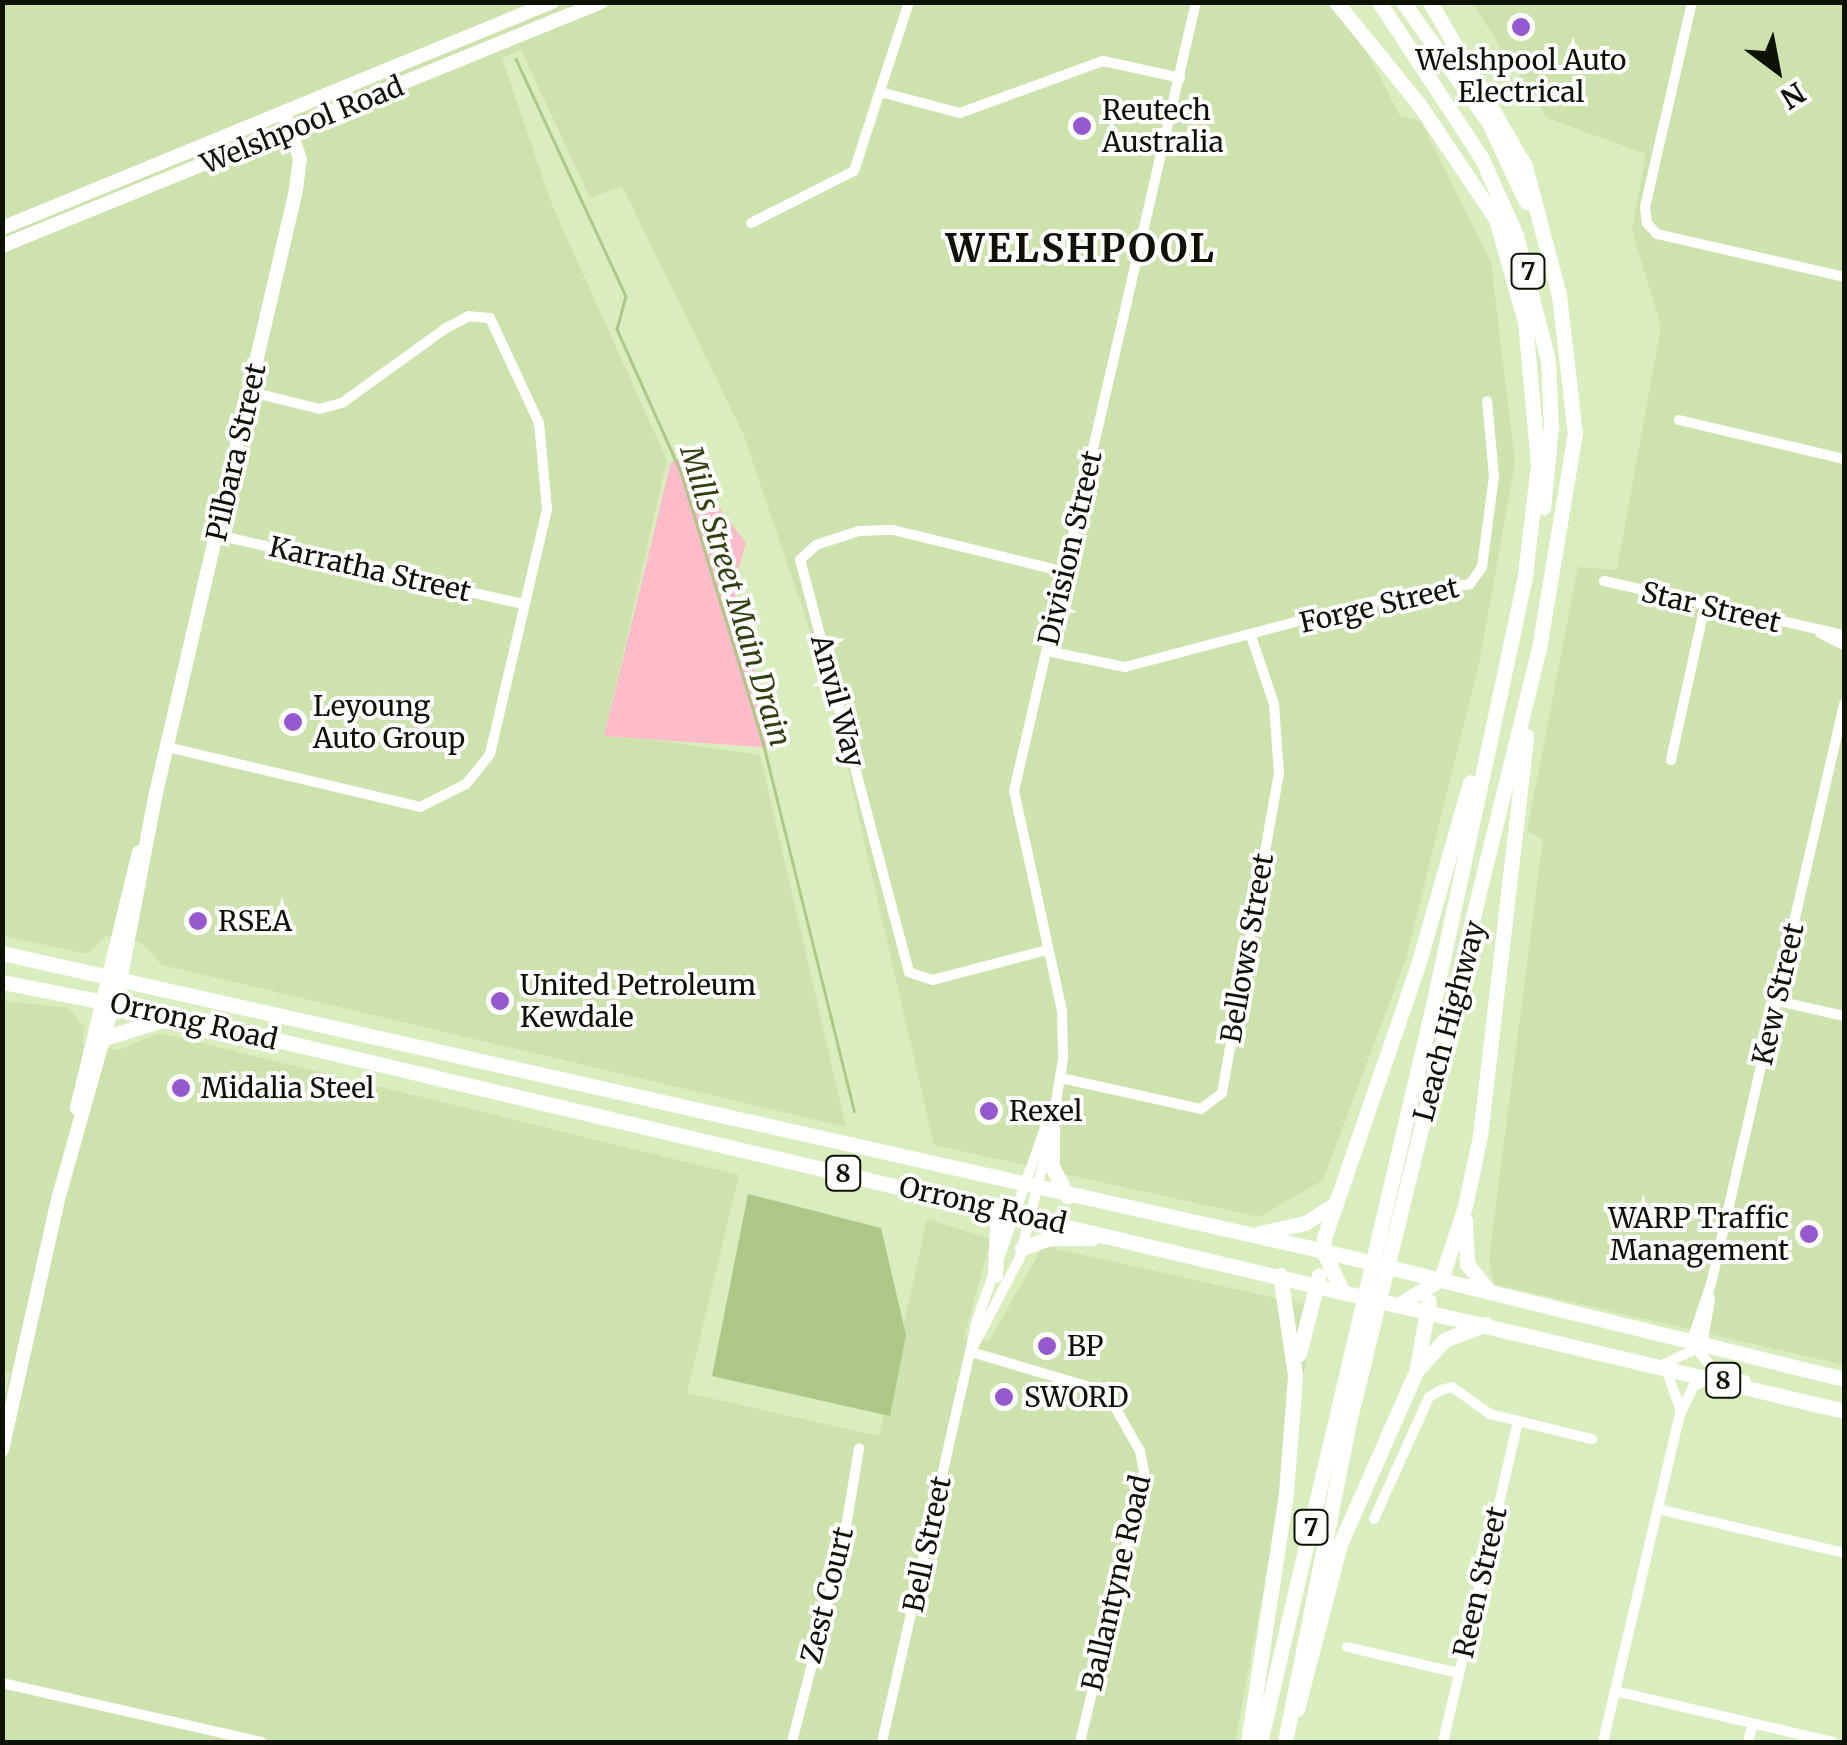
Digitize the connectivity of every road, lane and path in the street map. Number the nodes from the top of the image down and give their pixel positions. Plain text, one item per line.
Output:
1 (602, 2) edge
2 (908, 2) edge
3 (1196, 2) edge
4 (1336, 2) edge
5 (1379, 2) edge
6 (1403, 2) edge
7 (1430, 2) edge
8 (1692, 2) edge
9 (544, 4) edge
10 (550, 24) junction
11 (1180, 78) junction
12 (884, 94) junction
13 (284, 113) junction
14 (292, 130) junction
15 (751, 223) dead end
16 (2, 228) edge
17 (2, 246) edge
18 (1844, 277) edge
19 (1559, 295) junction
20 (251, 392) junction
21 (1487, 401) dead end
22 (1679, 420) dead end
23 (1844, 459) edge
24 (217, 535) junction
25 (1065, 572) junction
26 (1525, 575) junction
27 (1604, 581) dead end
28 (524, 604) junction
29 (1706, 605) junction
30 (1819, 632) junction
31 (1844, 635) edge
32 (1251, 636) junction
33 (1844, 645) edge
34 (1539, 648) junction
35 (1046, 651) junction
36 (1500, 680) junction
37 (1844, 704) edge
38 (166, 747) junction
39 (1671, 760) dead end
40 (1047, 950) junction
41 (2, 952) edge
42 (115, 975) junction
43 (2, 982) edge
44 (109, 1001) junction
45 (1777, 1001) junction
46 (176, 1016) junction
47 (1844, 1016) edge
48 (107, 1037) junction
49 (1061, 1078) junction
50 (1057, 1096) junction
51 (1052, 1130) junction
52 (1031, 1187) junction
53 (59, 1196) junction
54 (1067, 1196) junction
55 (1334, 1205) junction
56 (1465, 1206) junction
57 (988, 1207) junction
58 (1025, 1215) junction
59 (1254, 1235) junction
60 (1136, 1241) junction
61 (1385, 1244) junction
62 (1022, 1248) junction
63 (1325, 1259) junction
64 (1406, 1271) junction
65 (996, 1275) junction
66 (1280, 1275) junction
67 (1441, 1279) junction
68 (1314, 1284) junction
69 (1342, 1290) junction
70 (1489, 1291) junction
71 (1428, 1293) junction
72 (1398, 1303) junction
73 (1430, 1311) junction
74 (1368, 1314) junction
75 (1486, 1324) junction
76 (1696, 1346) junction
77 (972, 1350) junction
78 (1664, 1364) junction
79 (1416, 1372) junction
80 (1294, 1375) junction
81 (1712, 1377) junction
82 (1844, 1379) edge
83 (1799, 1399) junction
84 (1844, 1411) edge
85 (1680, 1414) junction
86 (1518, 1422) junction
87 (1592, 1438) dead end
88 (860, 1448) dead end
89 (2, 1450) edge
90 (1658, 1509) junction
91 (1374, 1519) dead end
92 (1844, 1553) edge
93 (1347, 1648) dead end
94 (1459, 1674) junction
95 (2, 1683) edge
96 (1615, 1691) junction
97 (1753, 1724) junction
98 (261, 1742) edge
99 (792, 1742) edge
100 (882, 1742) edge
101 (1080, 1742) edge
102 (1248, 1742) edge
103 (1260, 1742) edge
104 (1286, 1742) edge
105 (1443, 1742) edge
106 (1602, 1742) edge
107 (1748, 1742) edge
108 (1832, 1742) edge

1 - 10 main road, Welshpool Road
2 - 12 street
3 - 11 street, Division Street
4 - 26 highway, 7
5 - 26 highway, 7
6 - 19 highway, 7
7 - 19 highway, 7
8 - 18 street
9 - 10 street
9 - 13 main road, Welshpool Road
10 - 14 main road, Welshpool Road
11 - 12 street
11 - 25 street, Division Street
12 - 15 street
13 - 14 main road, Pilbara Street
13 - 16 main road, Welshpool Road
14 - 17 main road, Welshpool Road
14 - 20 main road, Pilbara Street
19 - 34 highway, Leach Highway / 7
20 - 24 main road, Pilbara Street
20 - 28 street
21 - 32 street, Forge Street
22 - 23 street
24 - 28 street, Karratha Street
24 - 38 main road, Pilbara Street
25 - 35 street, Division Street
25 - 40 street, Anvil Way
26 - 36 highway, Leach Highway / 7
27 - 29 street, Star Street
28 - 38 street
29 - 30 street, Star Street
29 - 39 street
30 - 31 street, Star Street
30 - 33 street, Star Street
32 - 35 street, Forge Street
32 - 49 street, Bellows Street
34 - 56 highway
34 - 61 highway, Leach Highway / 7
35 - 40 street, Division Street
36 - 55 highway
36 - 61 highway, Leach Highway / 7
37 - 45 street, Kew Street
38 - 42 main road, Pilbara Street
40 - 49 street, Division Street
41 - 42 highway, Orrong Road / 8
42 - 44 main road, Pilbara Street
42 - 52 highway, Orrong Road / 8
43 - 44 highway, Orrong Road / 8
44 - 46 highway, Orrong Road / 8
44 - 48 main road, Pilbara Street
44 - 53 main road, Pilbara Street
45 - 47 street
45 - 76 street, Kew Street
46 - 48 highway
46 - 57 highway, Orrong Road / 8
48 - 53 main road, Pilbara Street
49 - 50 street, Division Street
50 - 51 street, Division Street
50 - 52 street, Division Street
51 - 52 street, Division Street
51 - 54 highway
52 - 54 highway, Orrong Road / 8
52 - 58 street
53 - 89 main road, Pilbara Street
54 - 59 highway, Orrong Road / 8
55 - 59 highway
55 - 63 highway
56 - 67 highway
56 - 70 highway
57 - 58 highway, Orrong Road / 8
57 - 65 highway
58 - 60 highway, Orrong Road / 8
58 - 62 street, Bell Street
58 - 65 street, Bell Street
59 - 63 highway, Orrong Road / 8
60 - 62 highway
60 - 66 highway, Orrong Road / 8
61 - 74 highway, Leach Highway / 7
62 - 77 street, Bell Street
63 - 64 highway, 8
63 - 68 highway
63 - 69 highway
64 - 67 highway, 8
64 - 71 highway
65 - 77 street, Bell Street
66 - 68 highway, Orrong Road / 8
66 - 80 highway
67 - 70 highway, 8
67 - 71 highway
68 - 69 highway, Orrong Road / 8
68 - 80 highway
69 - 72 highway, Orrong Road / 8
70 - 76 highway, 8
71 - 72 highway
71 - 73 highway
72 - 73 highway, Orrong Road / 8
73 - 75 highway, Orrong Road / 8
73 - 79 highway
74 - 103 highway, Leach Highway / 7
74 - 104 highway, Leach Highway / 7
75 - 78 highway, Orrong Road / 8
75 - 79 highway
76 - 78 street
76 - 82 highway, 8
76 - 83 street
77 - 100 street, Bell Street
77 - 101 street, Ballantyne Road
78 - 81 highway, Orrong Road / 8
78 - 85 street
79 - 104 highway
80 - 102 highway
81 - 83 highway, Orrong Road / 8
81 - 85 street
83 - 84 highway, Orrong Road / 8
85 - 90 street
86 - 87 street
86 - 91 street
86 - 94 street, Reen Street
88 - 99 street, Zest Court
90 - 92 street
90 - 96 street
93 - 94 street
94 - 105 street, Reen Street
95 - 98 street
96 - 97 street
96 - 106 street
97 - 107 street
97 - 108 street

